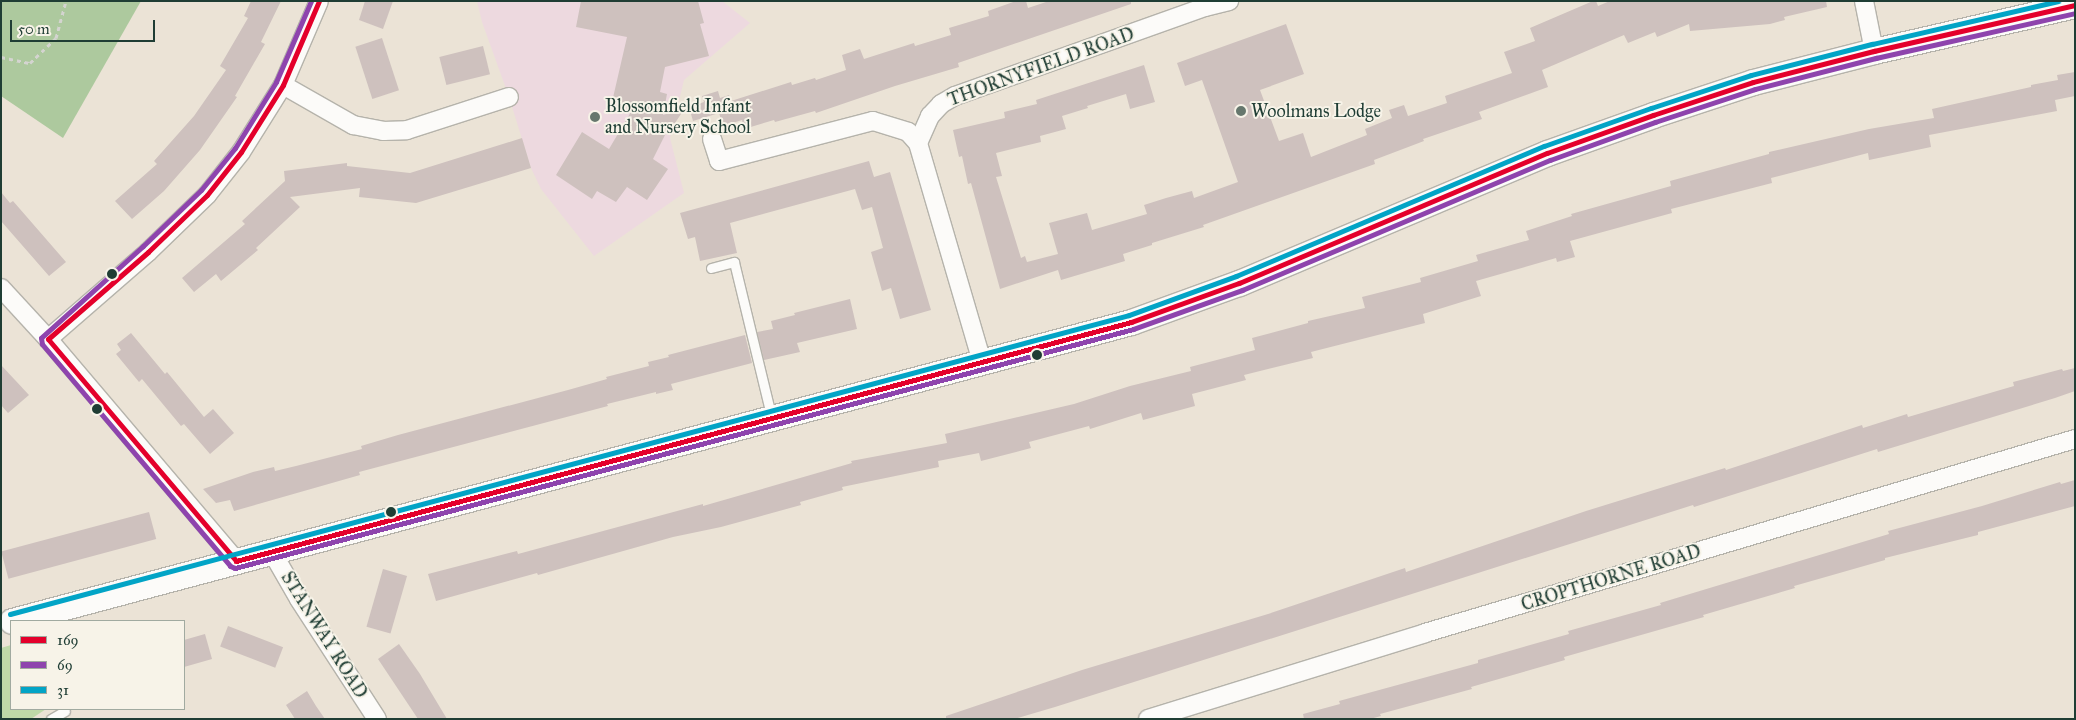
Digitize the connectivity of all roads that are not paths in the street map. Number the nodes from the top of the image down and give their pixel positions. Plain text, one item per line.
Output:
1 (319, 1) edge
2 (1229, 1) edge
3 (1864, 1) edge
4 (2075, 5) edge
5 (1874, 51) junction
6 (283, 85) junction
7 (509, 96) dead end
8 (712, 139) dead end
9 (918, 143) junction
10 (711, 268) dead end
11 (1, 288) edge
12 (48, 339) junction
13 (982, 362) junction
14 (772, 418) junction
15 (2075, 440) edge
16 (272, 552) junction
17 (236, 561) junction
18 (15, 620) edge
19 (64, 711) dead end
20 (51, 719) edge
21 (377, 719) edge
22 (1148, 719) edge

1 - 6 street
2 - 9 street, THORNYFIELD ROAD
3 - 5 street
4 - 5 street
5 - 13 street
6 - 7 street
6 - 12 street
8 - 9 street
9 - 13 street
10 - 14 lane
11 - 12 street
12 - 17 street
13 - 14 street
14 - 16 street
15 - 22 street, CROPTHORNE ROAD
16 - 17 street
16 - 21 street, STANWAY ROAD
17 - 18 street
19 - 20 lane

